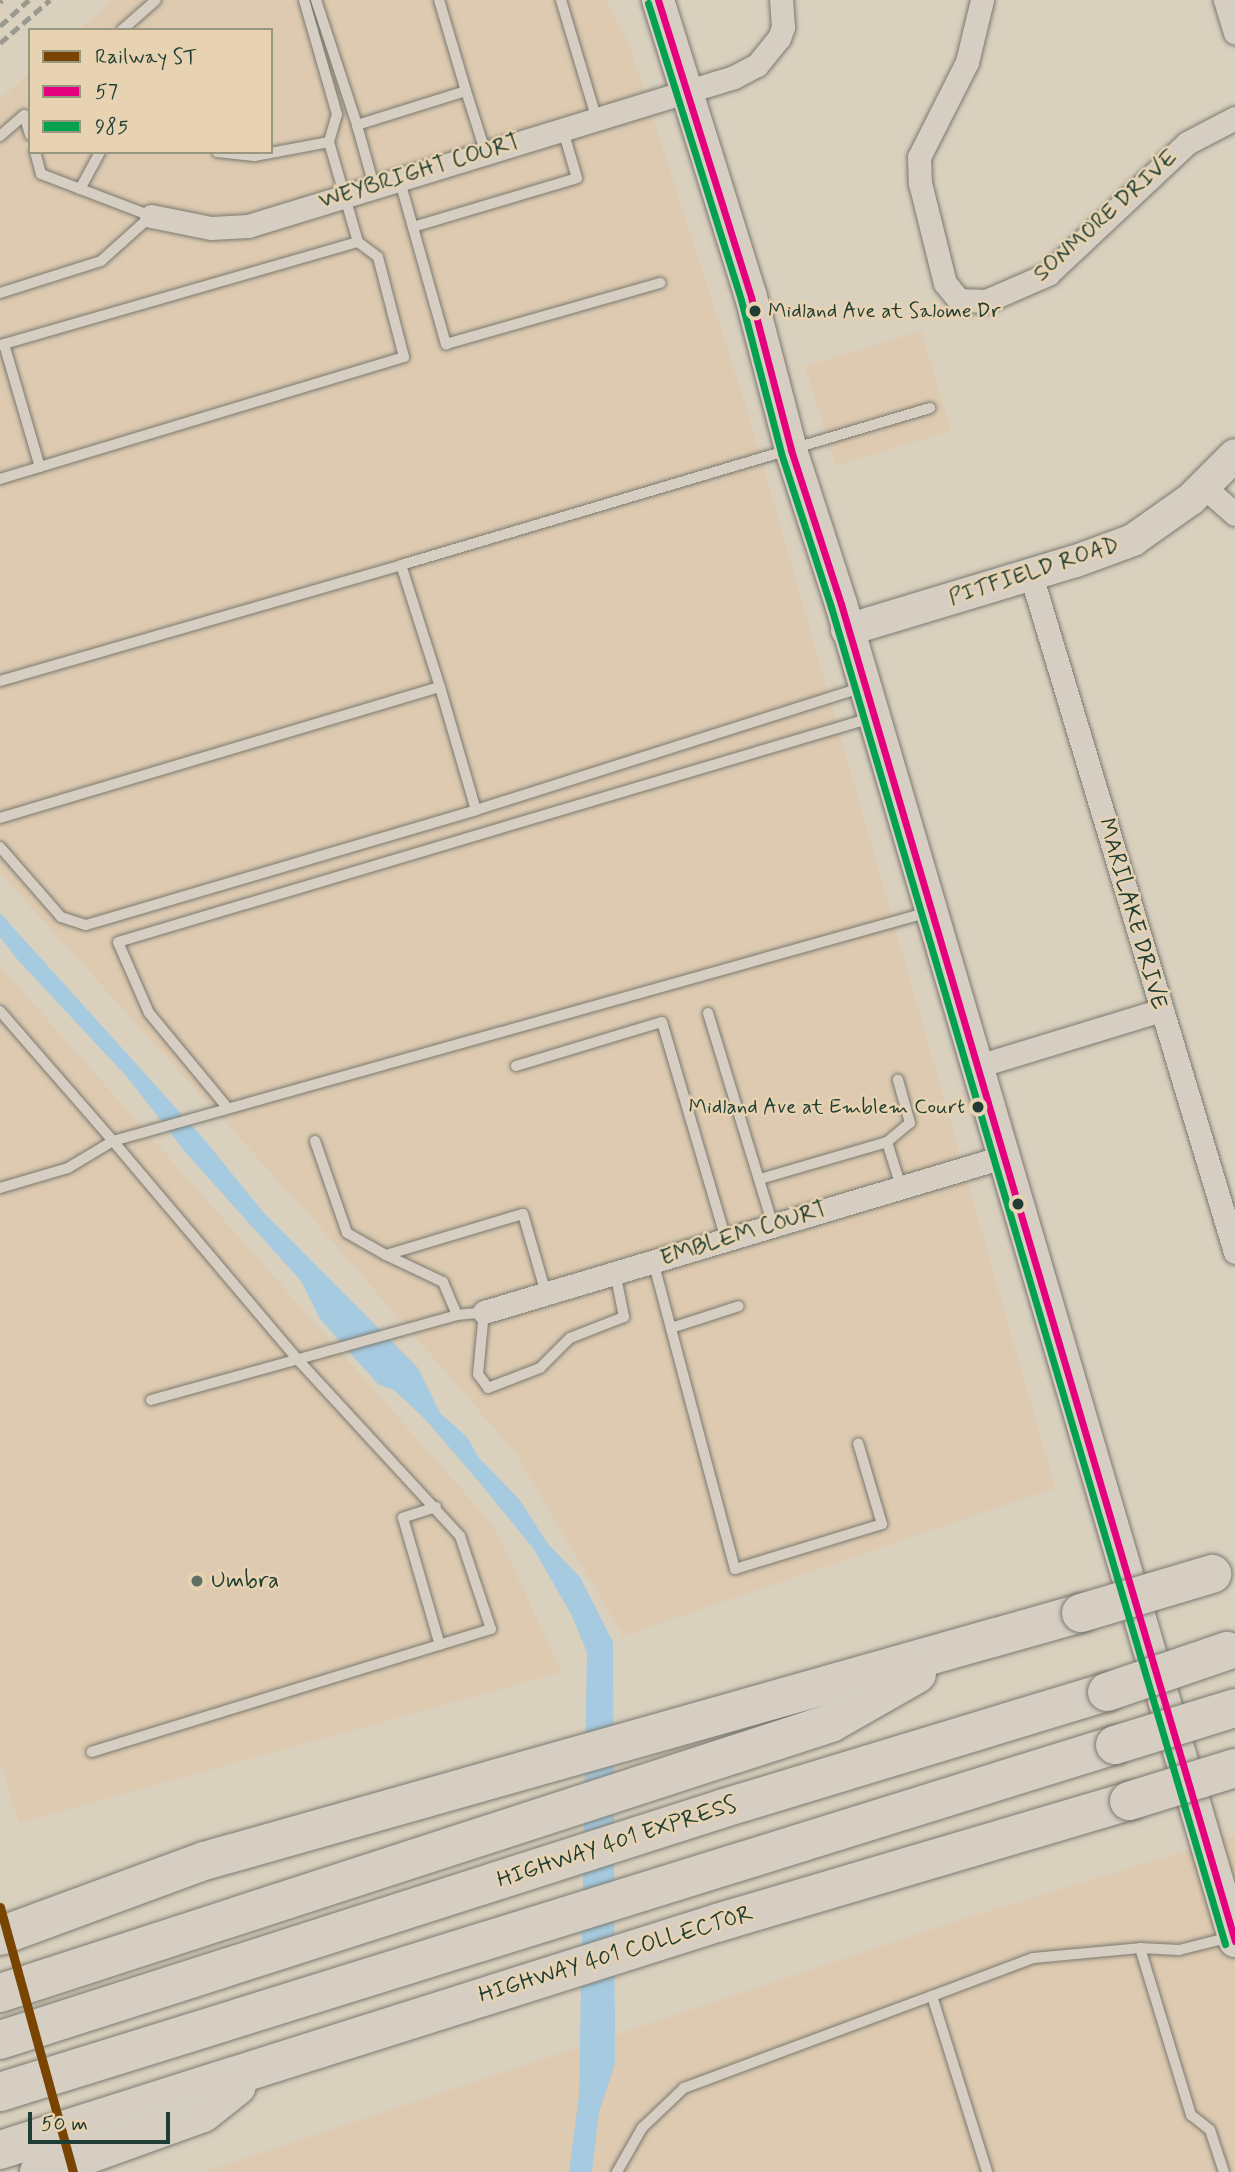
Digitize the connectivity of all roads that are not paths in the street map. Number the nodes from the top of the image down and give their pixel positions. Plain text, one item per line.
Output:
1 (156, 0) edge
2 (304, 0) edge
3 (316, 0) edge
4 (439, 0) edge
5 (561, 0) edge
6 (658, 0) edge
7 (781, 0) edge
8 (982, 0) edge
9 (1225, 0) edge
10 (124, 28) edge
11 (1235, 33) edge
12 (685, 90) junction
13 (466, 91) junction
14 (27, 113) edge
15 (596, 117) junction
16 (1235, 118) edge
17 (357, 125) junction
18 (562, 127) junction
19 (0, 136) edge
20 (329, 142) junction
21 (273, 152) edge
22 (485, 152) junction
23 (36, 154) edge
24 (99, 154) edge
25 (236, 154) edge
26 (265, 154) edge
27 (399, 178) junction
28 (374, 186) junction
29 (80, 189) junction
30 (344, 196) junction
31 (151, 216) junction
32 (413, 227) junction
33 (358, 242) junction
34 (660, 283) dead end
35 (0, 293) edge
36 (2, 344) edge
37 (930, 408) dead end
38 (791, 450) junction
39 (1235, 455) edge
40 (40, 467) junction
41 (0, 478) edge
42 (1204, 487) junction
43 (1235, 514) edge
44 (401, 565) junction
45 (1031, 575) junction
46 (847, 630) junction
47 (0, 681) edge
48 (440, 687) junction
49 (866, 703) junction
50 (476, 810) junction
51 (0, 818) edge
52 (0, 847) edge
53 (929, 912) junction
54 (1161, 1010) junction
55 (0, 1011) edge
56 (708, 1013) dead end
57 (516, 1066) dead end
58 (975, 1067) junction
59 (898, 1080) dead end
60 (226, 1106) junction
61 (113, 1141) junction
62 (315, 1141) dead end
63 (887, 1142) junction
64 (1003, 1157) junction
65 (760, 1179) junction
66 (901, 1187) junction
67 (0, 1188) edge
68 (773, 1225) junction
69 (726, 1239) junction
70 (1235, 1252) edge
71 (386, 1255) junction
72 (653, 1261) junction
73 (615, 1272) junction
74 (545, 1293) junction
75 (739, 1306) dead end
76 (484, 1312) junction
77 (457, 1315) junction
78 (671, 1328) junction
79 (300, 1362) junction
80 (151, 1400) dead end
81 (858, 1443) dead end
82 (436, 1507) junction
83 (1223, 1571) edge
84 (971, 1644) junction
85 (440, 1645) junction
86 (1231, 1650) edge
87 (1235, 1708) edge
88 (91, 1752) dead end
89 (1235, 1769) edge
90 (1227, 1884) edge
91 (0, 1908) edge
92 (44, 1908) junction
93 (0, 1936) edge
94 (1234, 1939) edge
95 (1140, 1948) junction
96 (0, 1993) edge
97 (932, 1996) junction
98 (3, 2038) edge
99 (11, 2088) edge
100 (30, 2158) edge
101 (617, 2172) edge
102 (987, 2172) edge
103 (1224, 2172) edge

1 - 10 lane
2 - 20 lane
3 - 17 lane
4 - 13 lane
5 - 15 lane
6 - 12 main road
7 - 12 street, WEYBRIGHT COURT
8 - 16 street, SONMORE DRIVE
9 - 11 street
12 - 15 street, WEYBRIGHT COURT
12 - 38 main road
13 - 17 lane
13 - 22 lane
14 - 19 lane
15 - 18 street, WEYBRIGHT COURT
17 - 28 lane
18 - 22 street, WEYBRIGHT COURT
18 - 32 lane
20 - 21 lane
20 - 30 lane
22 - 27 street, WEYBRIGHT COURT
23 - 29 lane
24 - 29 lane
25 - 26 lane
27 - 28 street, WEYBRIGHT COURT
27 - 32 lane
28 - 30 street, WEYBRIGHT COURT
29 - 31 lane
30 - 31 street, WEYBRIGHT COURT
30 - 33 lane
31 - 35 lane
32 - 34 lane
33 - 36 lane
33 - 40 lane
36 - 40 lane
37 - 38 lane
38 - 44 lane
38 - 46 main road
39 - 42 main road, PITFIELD ROAD
40 - 41 lane
42 - 43 street
42 - 45 main road, PITFIELD ROAD
44 - 47 lane
44 - 48 lane
45 - 46 main road, PITFIELD ROAD
45 - 54 street, MARILAKE DRIVE
46 - 49 main road
48 - 50 lane
48 - 51 lane
49 - 50 lane
49 - 53 main road
49 - 60 lane
50 - 52 lane
53 - 58 main road
53 - 60 lane
54 - 58 street
54 - 70 street, MARILAKE DRIVE
55 - 61 lane
56 - 65 lane
57 - 69 lane
58 - 64 main road
59 - 63 lane
60 - 61 lane
61 - 67 lane
61 - 79 lane
62 - 71 lane
63 - 65 lane
63 - 66 lane
64 - 66 street, EMBLEM COURT
64 - 90 main road
65 - 68 lane
66 - 68 street, EMBLEM COURT
68 - 69 street, EMBLEM COURT
69 - 72 street, EMBLEM COURT
71 - 74 lane
71 - 77 lane
72 - 73 street, EMBLEM COURT
72 - 78 lane
73 - 74 street, EMBLEM COURT
73 - 76 lane
74 - 76 street, EMBLEM COURT
75 - 78 lane
76 - 77 lane
77 - 79 lane
78 - 81 lane
79 - 80 lane
79 - 82 lane
82 - 85 lane
82 - 85 lane
83 - 84 highway, bridge
84 - 92 highway
84 - 96 highway
85 - 88 lane
86 - 98 highway, HIGHWAY 401 EXPRESS, bridge
87 - 99 highway, bridge
89 - 100 highway, HIGHWAY 401 COLLECTOR, bridge
90 - 94 main road
91 - 92 highway
92 - 93 highway
94 - 95 lane
95 - 97 lane
95 - 103 lane
97 - 101 lane
97 - 102 lane

